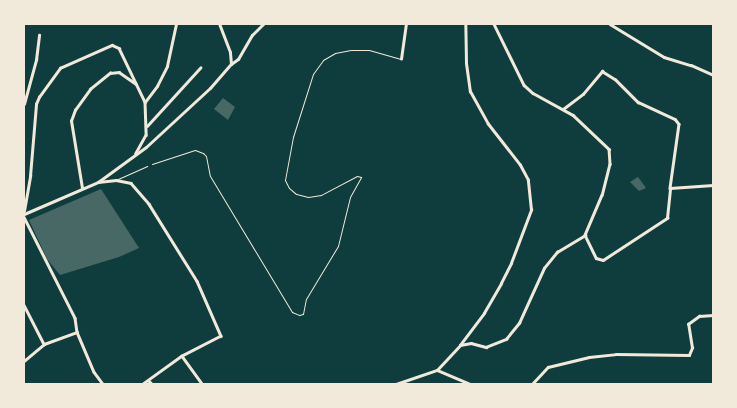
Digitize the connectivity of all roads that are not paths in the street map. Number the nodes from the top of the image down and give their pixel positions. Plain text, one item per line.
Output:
1 (176, 24) edge
2 (263, 24) edge
3 (406, 24) edge
4 (465, 24) edge
5 (494, 24) edge
6 (572, 24) edge
7 (580, 24) edge
8 (594, 24) edge
9 (610, 24) edge
10 (221, 25) edge
11 (39, 35) dead end
12 (401, 59) joint
13 (231, 64) junction
14 (200, 68) dead end
15 (713, 75) edge
16 (137, 85) junction
17 (145, 102) junction
18 (24, 104) edge
19 (562, 110) junction
20 (147, 126) junction
21 (133, 158) junction
22 (152, 164) dead end
23 (147, 166) dead end
24 (116, 180) junction
25 (98, 182) junction
26 (713, 185) edge
27 (670, 188) junction
28 (82, 190) junction
29 (24, 210) edge
30 (24, 216) edge
31 (585, 235) junction
32 (24, 305) edge
33 (713, 315) edge
34 (77, 332) junction
35 (44, 344) junction
36 (460, 345) junction
37 (182, 356) junction
38 (24, 361) edge
39 (437, 370) junction
40 (149, 380) junction
41 (103, 384) edge
42 (144, 384) edge
43 (152, 384) edge
44 (202, 384) edge
45 (396, 384) edge
46 (470, 384) edge
47 (532, 384) edge

1 - 17 street
2 - 13 street
3 - 12 street
4 - 36 street
5 - 19 street
6 - 7 street
7 - 8 street
9 - 15 street
10 - 13 street
11 - 18 street
12 - 22 lane
13 - 21 street
14 - 20 street
16 - 17 street
16 - 28 street
16 - 29 street
17 - 20 street
19 - 27 street
19 - 31 street
20 - 21 street
21 - 25 street
23 - 24 lane
24 - 25 street
24 - 37 street
25 - 28 street
26 - 27 street
27 - 31 street
28 - 30 street
30 - 34 street
31 - 36 street
32 - 35 street
33 - 47 street
34 - 35 street
34 - 41 street
35 - 38 street
36 - 39 street
37 - 40 street
37 - 44 street
39 - 45 street
39 - 46 street
40 - 42 street
40 - 43 street

